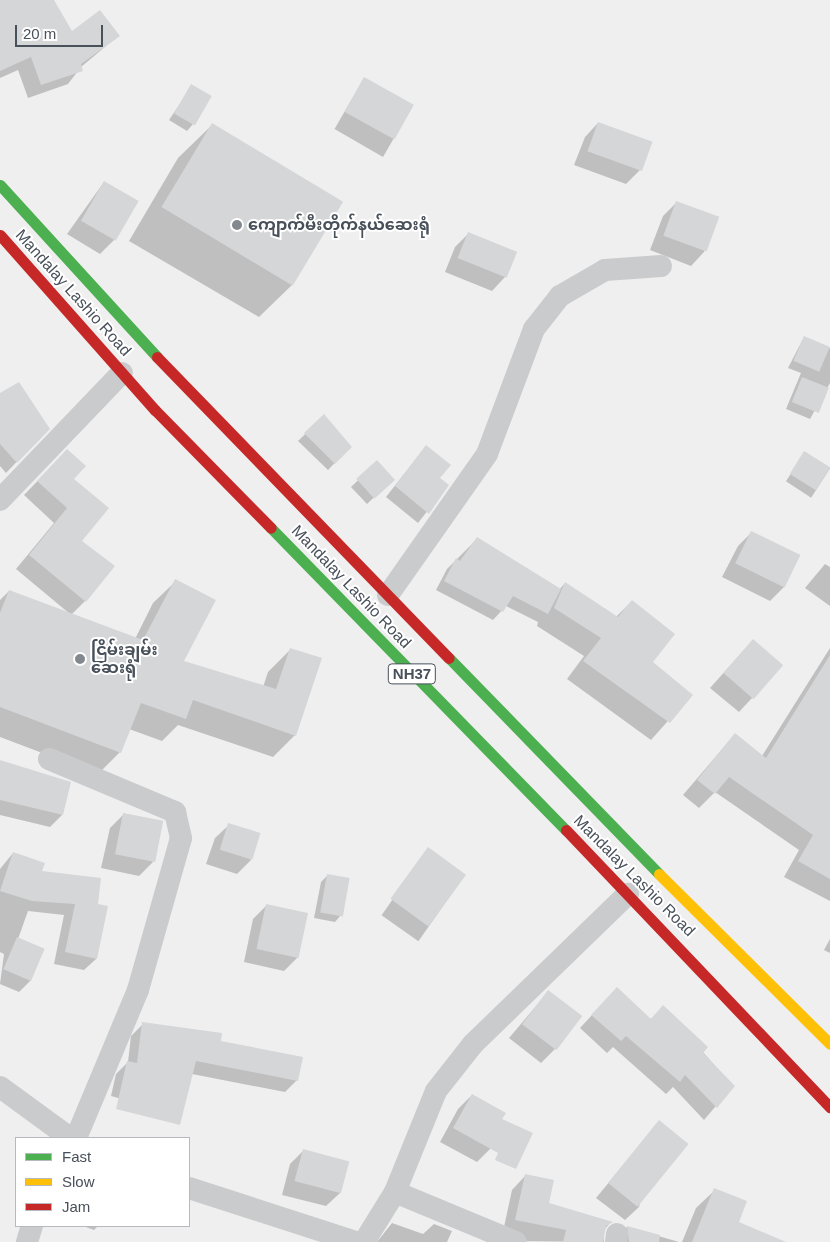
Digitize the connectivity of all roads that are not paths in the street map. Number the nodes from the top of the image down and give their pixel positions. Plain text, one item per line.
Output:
1 (0, 185) edge
2 (0, 235) edge
3 (661, 266) dead end
4 (122, 372) junction
5 (0, 500) edge
6 (388, 595) junction
7 (49, 760) dead end
8 (628, 894) junction
9 (827, 1036) edge
10 (0, 1087) edge
11 (830, 1107) edge
12 (69, 1137) edge
13 (76, 1137) edge
14 (190, 1188) edge
15 (395, 1192) junction
16 (32, 1227) edge
17 (27, 1242) edge
18 (356, 1242) edge
19 (364, 1242) edge
20 (516, 1242) edge

1 - 6 highway, Mandalay Lashio Road / NH37
2 - 4 highway, Mandalay Lashio Road / NH37
3 - 6 street
4 - 5 street
4 - 8 highway, Mandalay Lashio Road / NH37
6 - 9 highway, Mandalay Lashio Road / NH37
7 - 13 street
8 - 11 highway, Mandalay Lashio Road / NH37
8 - 15 street
10 - 12 street
14 - 18 street
15 - 19 street
15 - 20 street
16 - 17 street

